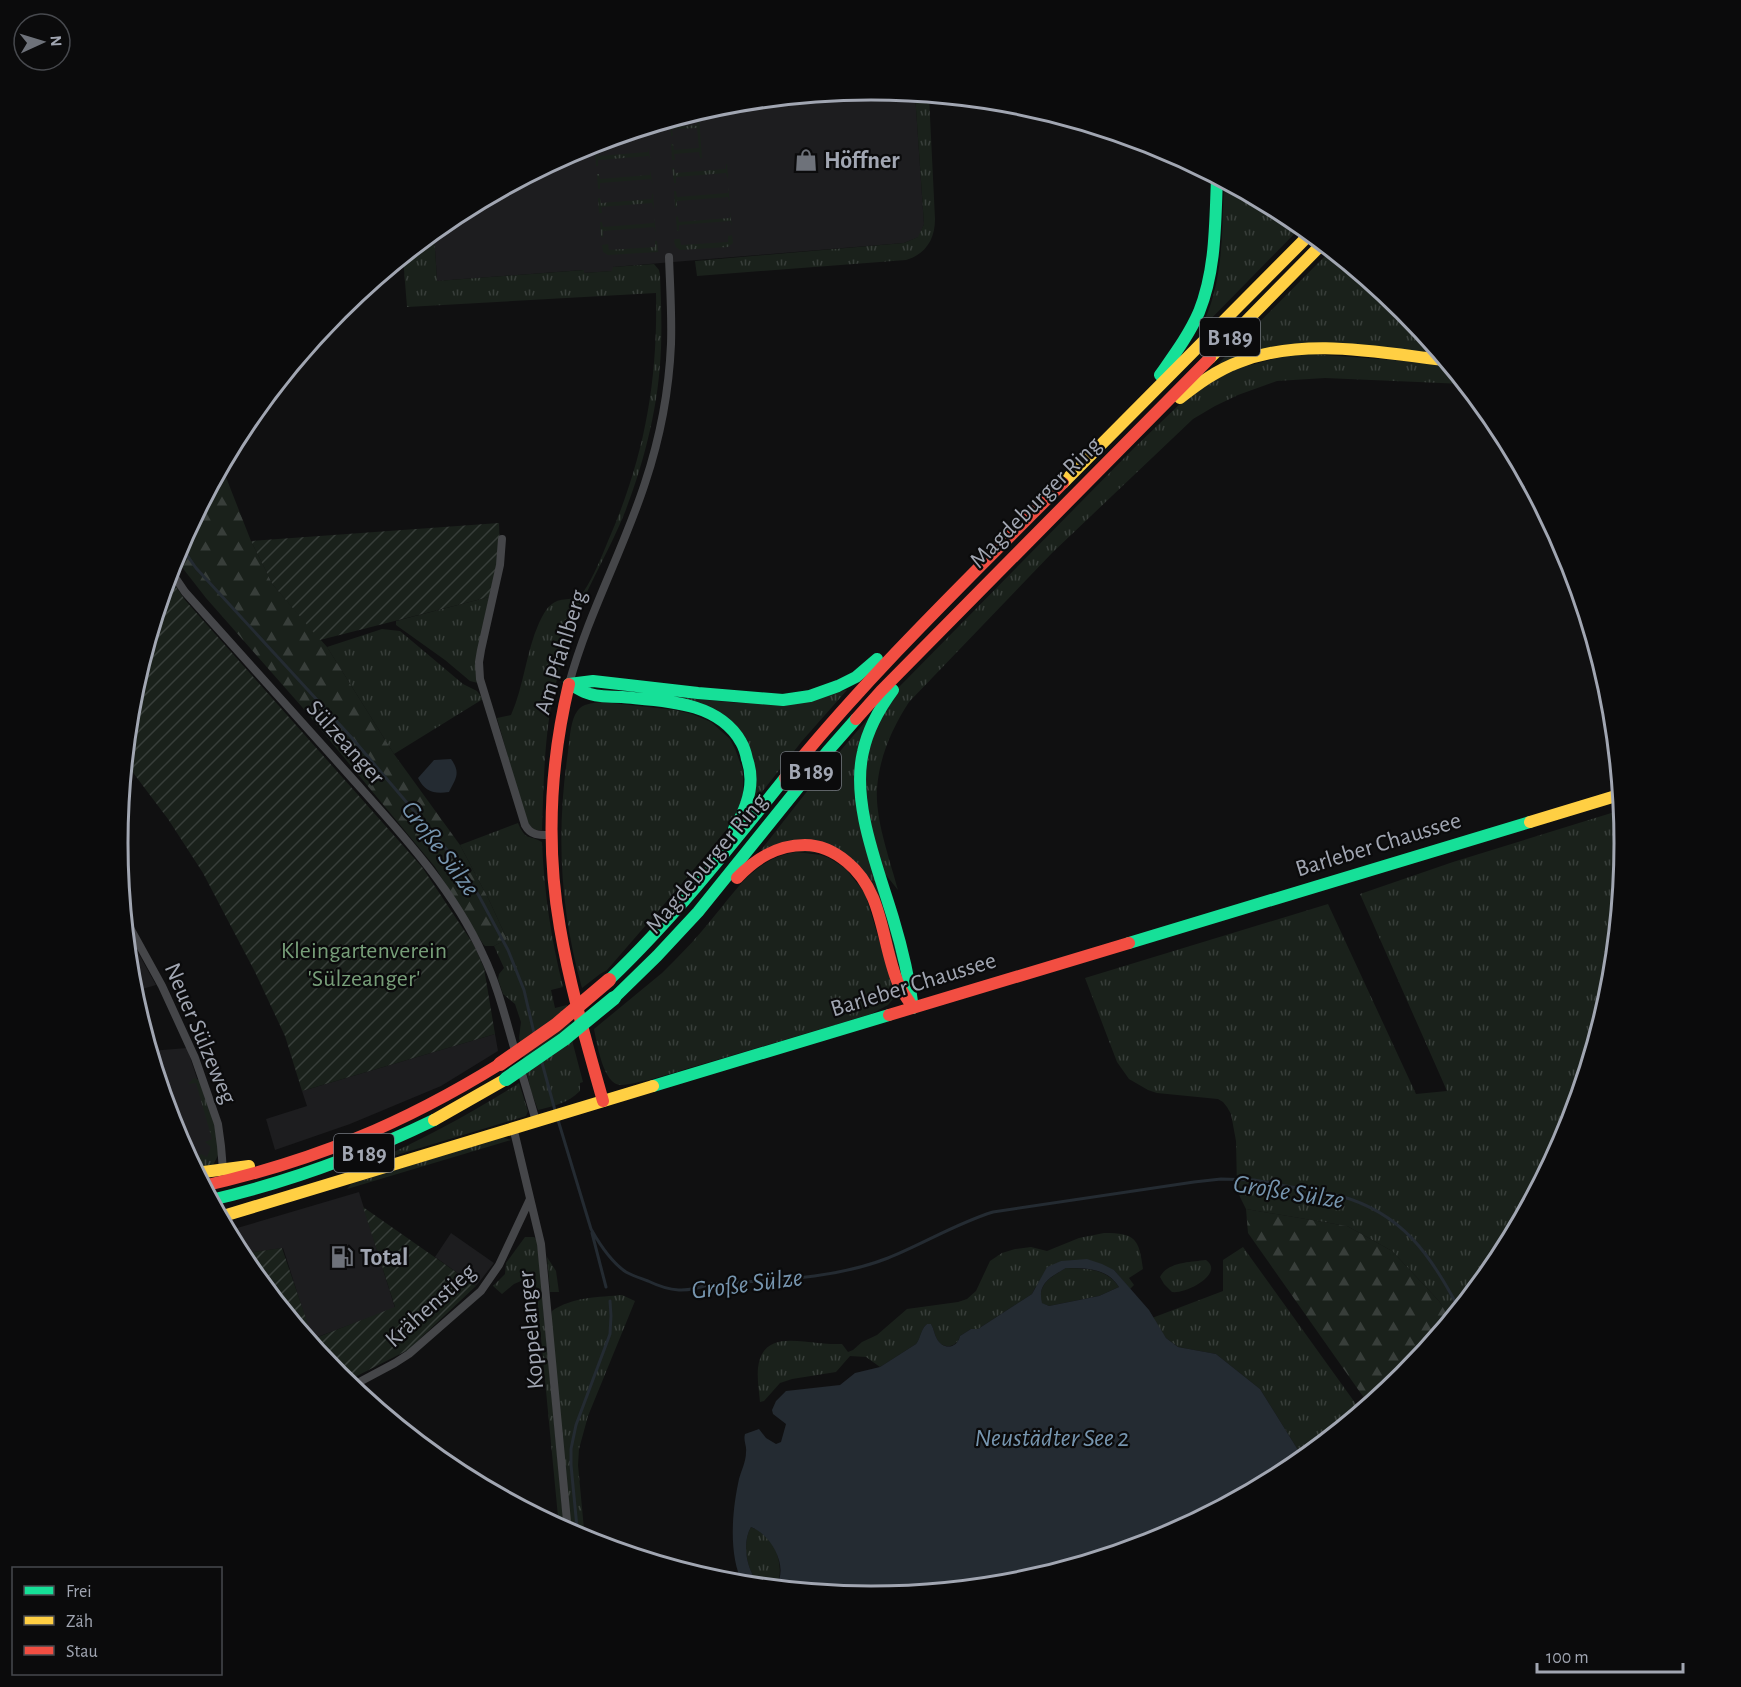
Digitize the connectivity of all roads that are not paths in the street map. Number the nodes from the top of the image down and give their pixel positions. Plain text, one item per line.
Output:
1 (1216, 186) edge
2 (1304, 240) edge
3 (1317, 249) edge
4 (669, 257) dead end
5 (1433, 359) edge
6 (1134, 412) junction
7 (1137, 431) junction
8 (502, 539) dead end
9 (176, 579) edge
10 (925, 621) junction
11 (932, 638) junction
12 (569, 684) junction
13 (1612, 797) edge
14 (552, 835) junction
15 (707, 877) junction
16 (698, 912) junction
17 (133, 934) edge
18 (913, 1008) junction
19 (603, 1101) junction
20 (543, 1119) junction
21 (513, 1127) junction
22 (282, 1166) junction
23 (223, 1170) junction
24 (204, 1172) edge
25 (210, 1184) edge
26 (218, 1198) edge
27 (530, 1199) junction
28 (227, 1215) edge
29 (359, 1382) edge
30 (567, 1521) edge

1 - 6 main road
2 - 6 main road, Magdeburger Ring / B 189
3 - 7 main road, Magdeburger Ring / B 189
4 - 12 street, Am Pfahlberg
5 - 7 main road
6 - 10 main road, Magdeburger Ring / B 189
7 - 11 main road, Magdeburger Ring / B 189
8 - 14 street
9 - 20 street, Sülzeanger
10 - 12 main road
10 - 15 main road, Magdeburger Ring / B 189
11 - 16 main road, Magdeburger Ring / B 189
11 - 18 main road
12 - 14 main road, Am Pfahlberg
12 - 15 main road
13 - 18 main road, Barleber Chaussee
14 - 19 main road, Am Pfahlberg
15 - 22 main road, Magdeburger Ring / B 189, bridge
16 - 18 main road
16 - 26 main road, Magdeburger Ring / B 189, bridge
17 - 23 street, Neuer Sülzeweg
18 - 19 main road, Barleber Chaussee
19 - 20 main road, Barleber Chaussee
20 - 21 main road, Barleber Chaussee
21 - 27 street, Koppelanger
21 - 28 main road, Barleber Chaussee
22 - 23 main road
22 - 25 main road, Magdeburger Ring / B 189
23 - 24 main road
27 - 29 street, Krähenstieg
27 - 30 street, Koppelanger

